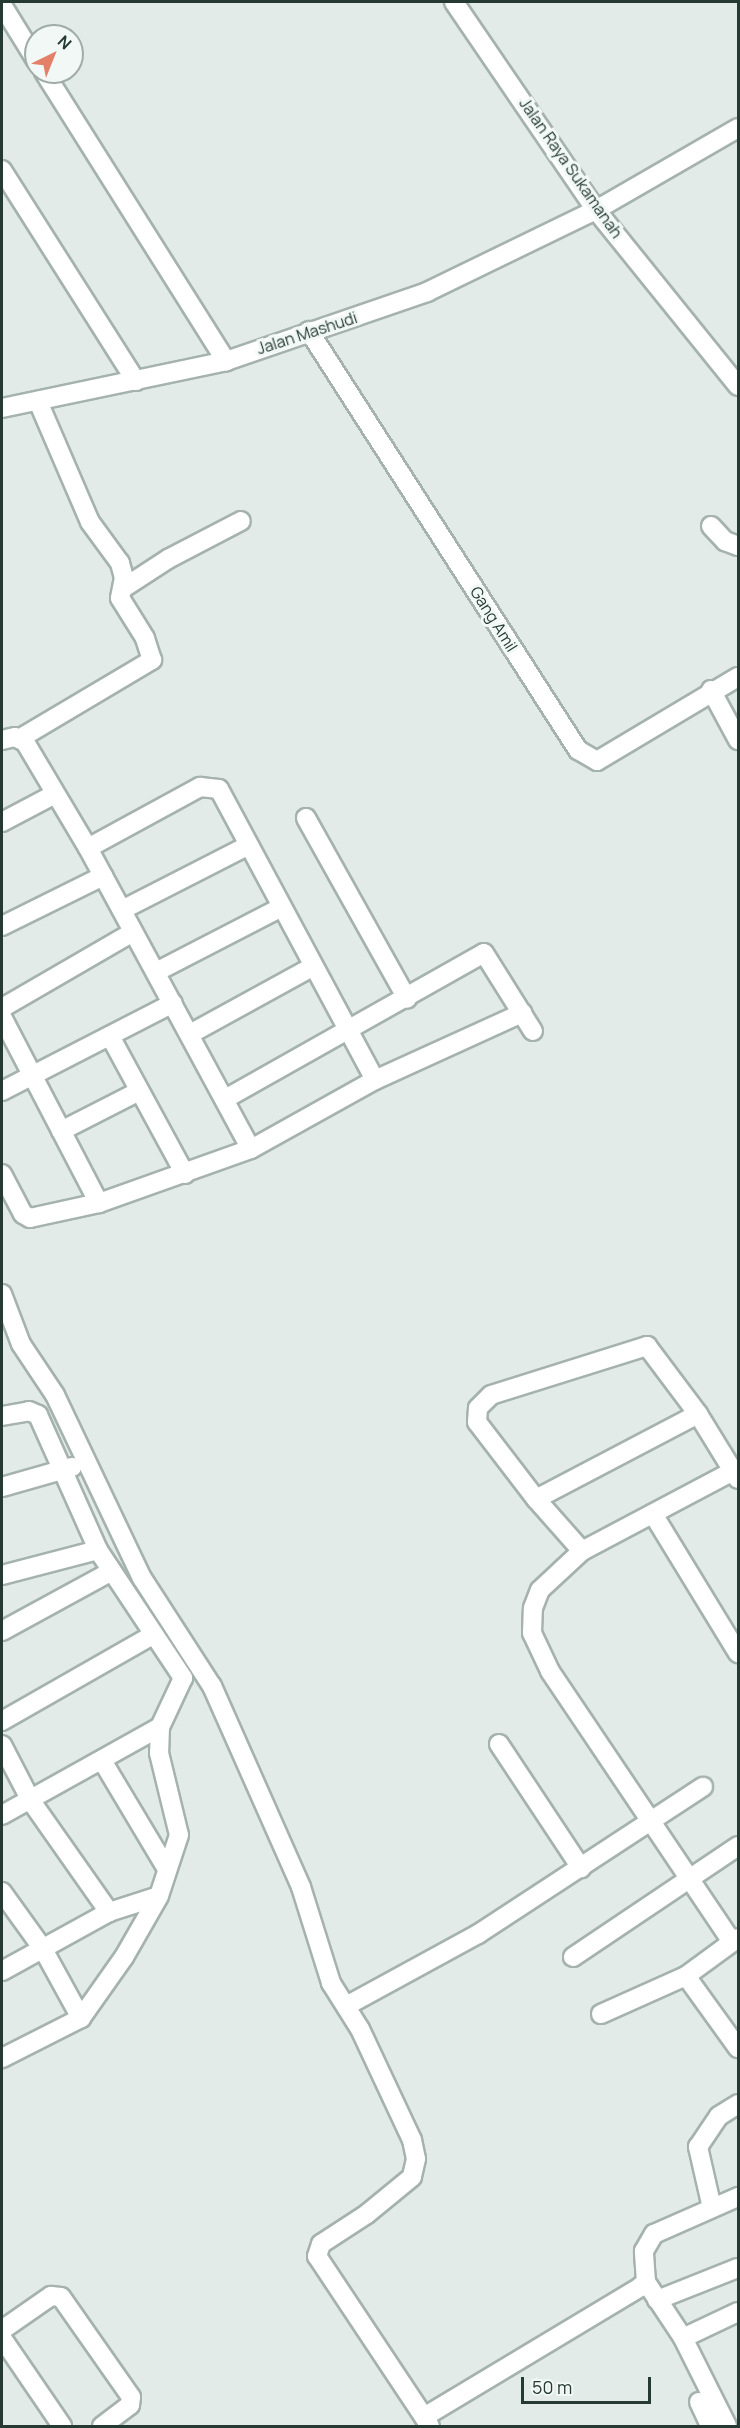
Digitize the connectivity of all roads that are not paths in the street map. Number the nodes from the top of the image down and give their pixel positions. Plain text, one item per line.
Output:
1 (454, 2) edge
2 (2, 5) edge
3 (24, 41) edge
4 (52, 84) edge
5 (738, 128) edge
6 (2, 170) edge
7 (596, 210) junction
8 (309, 331) junction
9 (226, 361) junction
10 (136, 381) junction
11 (738, 386) edge
12 (38, 400) junction
13 (2, 408) edge
14 (241, 521) dead end
15 (711, 526) dead end
16 (738, 546) edge
17 (122, 589) junction
18 (738, 677) edge
19 (711, 690) junction
20 (10, 740) edge
21 (738, 740) edge
22 (54, 795) junction
23 (306, 818) dead end
24 (2, 822) edge
25 (247, 846) junction
26 (88, 848) junction
27 (103, 876) junction
28 (280, 908) junction
29 (122, 910) junction
30 (2, 926) edge
31 (133, 932) junction
32 (312, 967) junction
33 (156, 972) junction
34 (407, 999) junction
35 (173, 1003) junction
36 (2, 1008) edge
37 (522, 1013) junction
38 (2, 1017) edge
39 (348, 1029) junction
40 (533, 1031) dead end
41 (190, 1034) junction
42 (110, 1036) junction
43 (32, 1076) junction
44 (375, 1080) junction
45 (2, 1091) edge
46 (139, 1091) junction
47 (225, 1099) junction
48 (62, 1131) junction
49 (251, 1149) junction
50 (2, 1173) edge
51 (185, 1174) junction
52 (99, 1203) junction
53 (2, 1294) edge
54 (698, 1414) junction
55 (2, 1416) edge
56 (85, 1462) junction
57 (62, 1471) junction
58 (736, 1475) edge
59 (2, 1487) edge
60 (536, 1499) junction
61 (653, 1514) junction
62 (98, 1550) junction
63 (582, 1551) junction
64 (112, 1571) junction
65 (2, 1575) edge
66 (2, 1631) edge
67 (153, 1635) junction
68 (738, 1653) edge
69 (2, 1721) edge
70 (160, 1727) junction
71 (499, 1744) dead end
72 (2, 1745) edge
73 (103, 1762) junction
74 (703, 1787) dead end
75 (31, 1801) junction
76 (2, 1815) edge
77 (651, 1823) junction
78 (738, 1846) edge
79 (580, 1868) junction
80 (166, 1869) junction
81 (686, 1878) junction
82 (2, 1892) edge
83 (159, 1896) junction
84 (109, 1912) junction
85 (735, 1940) edge
86 (43, 1949) junction
87 (573, 1957) dead end
88 (2, 1971) edge
89 (686, 1976) junction
90 (346, 2006) junction
91 (601, 2014) dead end
92 (81, 2018) junction
93 (738, 2048) edge
94 (2, 2058) edge
95 (738, 2104) edge
96 (738, 2197) edge
97 (712, 2208) junction
98 (738, 2268) edge
99 (646, 2283) junction
100 (657, 2300) junction
101 (738, 2312) edge
102 (2, 2330) edge
103 (2, 2338) edge
104 (683, 2338) junction
105 (699, 2402) dead end
106 (427, 2422) edge
107 (63, 2427) edge
108 (102, 2427) edge
109 (710, 2427) edge
110 (727, 2427) edge

1 - 7 street, Jalan Raya Sukamanah
2 - 3 street
4 - 9 street
5 - 7 street, Jalan Mashudi
6 - 10 street
7 - 8 street, Jalan Mashudi
7 - 11 street, Jalan Raya Sukamanah
8 - 9 street, Jalan Mashudi
8 - 19 street, Gang Amil
9 - 10 street, Jalan Mashudi
10 - 12 street, Jalan Mashudi
12 - 13 street, Jalan Mashudi
12 - 17 street
14 - 17 street
15 - 16 street
17 - 20 street
18 - 19 street, Gang Amil
19 - 21 street
20 - 22 street
22 - 24 street
22 - 26 street
23 - 34 street
25 - 26 street
25 - 28 street
25 - 29 street
26 - 27 street
27 - 29 street
27 - 30 street
28 - 32 street
28 - 33 street
29 - 31 street
31 - 33 street
31 - 36 street
32 - 39 street
32 - 41 street
33 - 35 street
34 - 37 street
34 - 39 street
35 - 41 street
35 - 42 street
37 - 40 street
37 - 44 street
38 - 43 street
39 - 44 street
39 - 47 street
41 - 47 street
42 - 43 street
42 - 46 street
43 - 45 street
43 - 48 street
44 - 49 street
46 - 48 street
46 - 51 street
47 - 49 street
48 - 52 street
49 - 51 street
50 - 52 street
51 - 52 street
53 - 56 street
54 - 58 street
54 - 60 street
54 - 60 street
55 - 57 street
56 - 57 street
56 - 90 street
57 - 59 street
57 - 62 street
58 - 61 street
60 - 63 street
61 - 63 street
61 - 68 street
62 - 64 street
62 - 65 street
63 - 77 street
64 - 66 street
64 - 67 street
67 - 69 street
67 - 70 street
70 - 73 street
70 - 80 street
71 - 79 street
72 - 75 street
73 - 75 street
73 - 80 street
74 - 77 street
75 - 76 street
75 - 84 street
77 - 79 street
77 - 81 street
78 - 81 street
79 - 90 street
80 - 83 street
81 - 85 street
81 - 87 street
82 - 86 street
83 - 84 street
83 - 92 street
84 - 86 street
85 - 89 street
86 - 88 street
86 - 92 street
89 - 91 street
89 - 93 street
90 - 106 street
92 - 94 street
95 - 97 street
96 - 97 street
97 - 99 street
98 - 100 street
99 - 100 street
99 - 106 street
100 - 104 street
101 - 104 street
102 - 108 street
103 - 107 street
104 - 110 street
105 - 109 street

